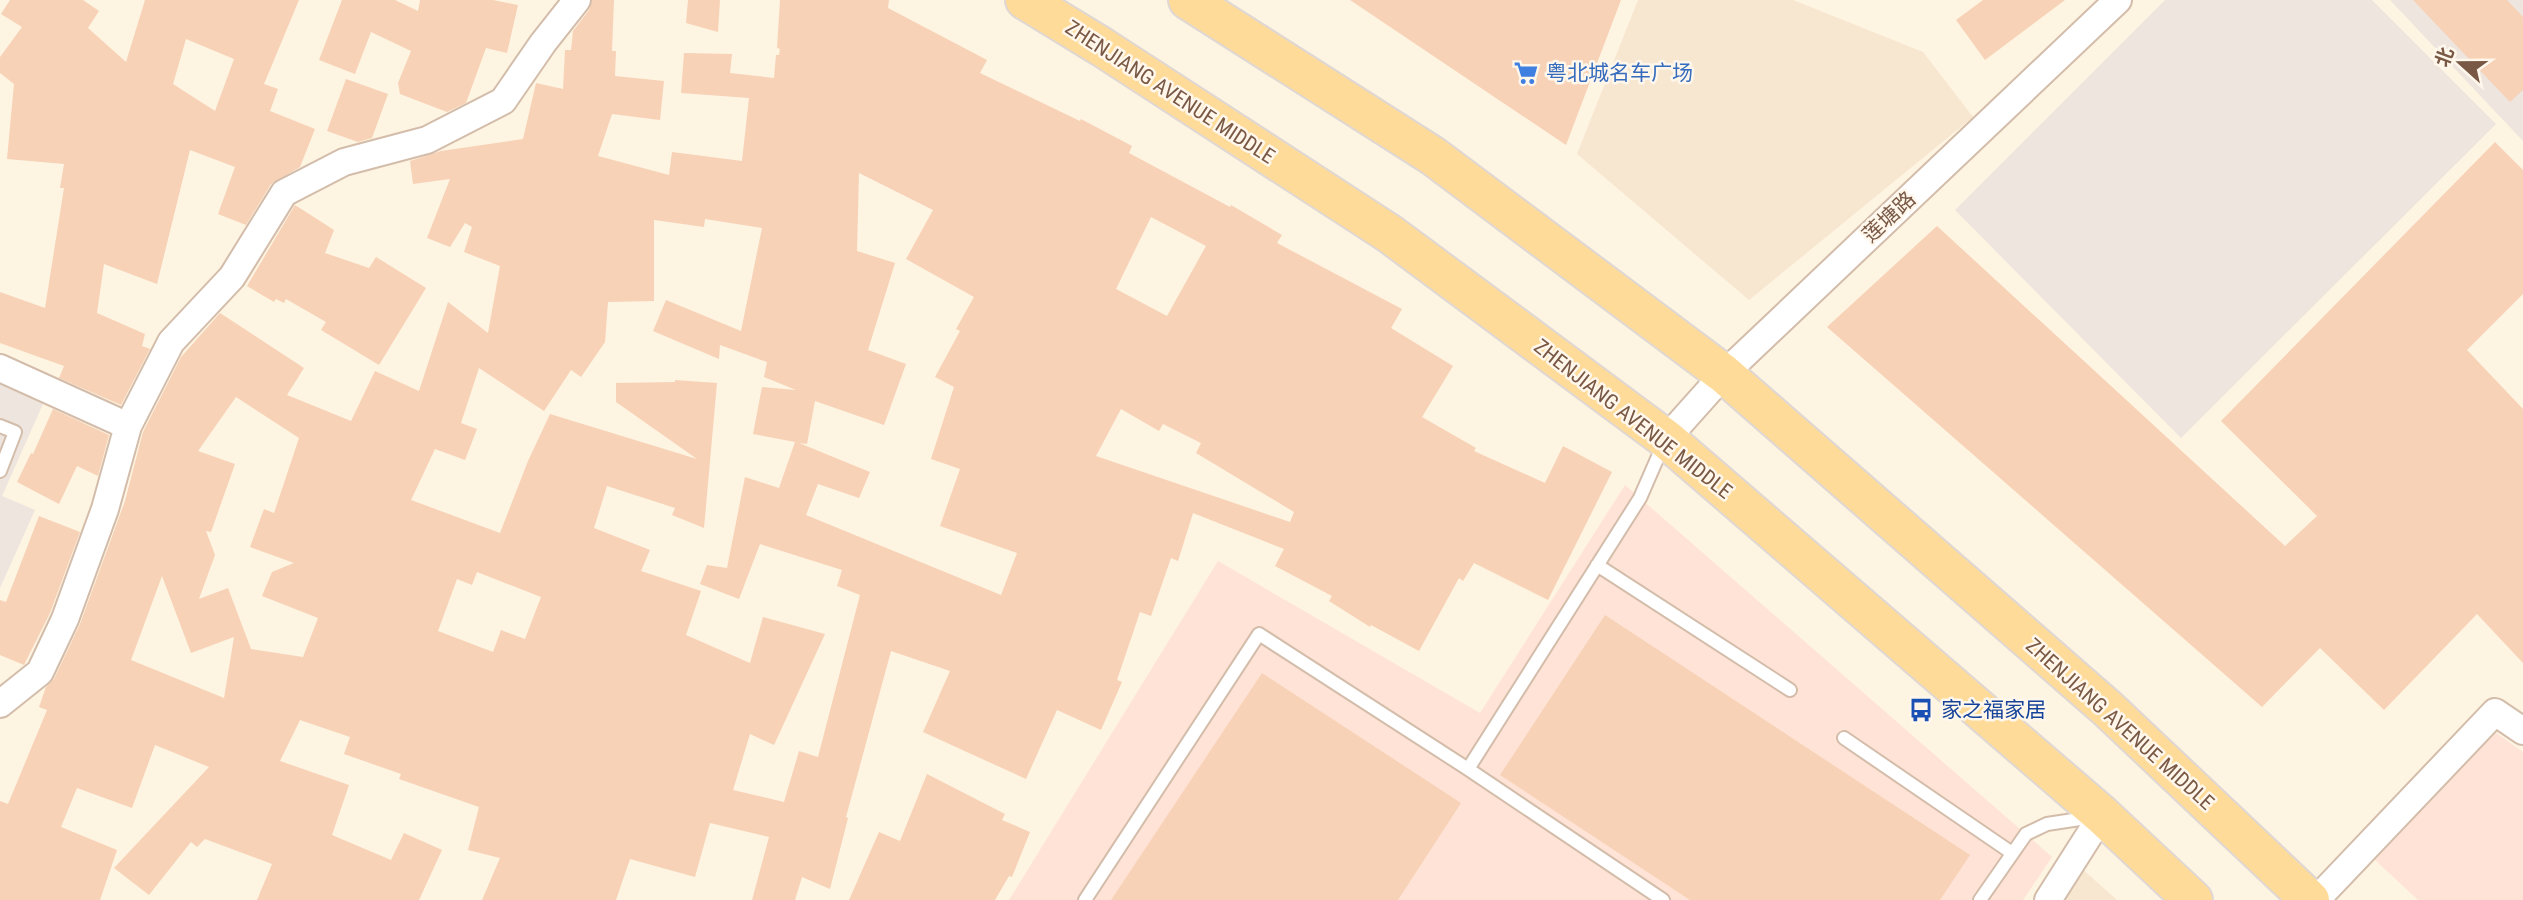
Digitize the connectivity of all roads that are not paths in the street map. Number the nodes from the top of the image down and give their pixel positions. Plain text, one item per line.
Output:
1 (577, 0) edge
2 (1025, 0) edge
3 (1188, 0) edge
4 (2118, 0) edge
5 (0, 368) edge
6 (1724, 374) junction
7 (0, 426) edge
8 (128, 426) junction
9 (1666, 439) junction
10 (0, 471) edge
11 (1597, 565) junction
12 (1790, 690) dead end
13 (0, 704) edge
14 (2523, 731) edge
15 (1843, 738) dead end
16 (1468, 769) junction
17 (2102, 815) junction
18 (2012, 853) junction
19 (1085, 900) edge
20 (1663, 900) edge
21 (1980, 900) edge
22 (2048, 900) edge
23 (2193, 900) edge
24 (2310, 900) edge
25 (2316, 900) edge

1 - 8 street
2 - 9 main road, ZHENJIANG AVENUE MIDDLE
3 - 6 main road, ZHENJIANG AVENUE MIDDLE
4 - 6 street, 莲塘路
5 - 8 street
6 - 9 street, 莲塘路
6 - 24 main road, ZHENJIANG AVENUE MIDDLE
7 - 10 lane
8 - 13 street
9 - 11 lane
9 - 17 main road, ZHENJIANG AVENUE MIDDLE
11 - 12 lane
11 - 16 lane
14 - 25 street
15 - 18 lane
16 - 19 lane
16 - 20 lane
17 - 18 lane
17 - 22 street
17 - 23 main road, ZHENJIANG AVENUE MIDDLE
18 - 21 lane

